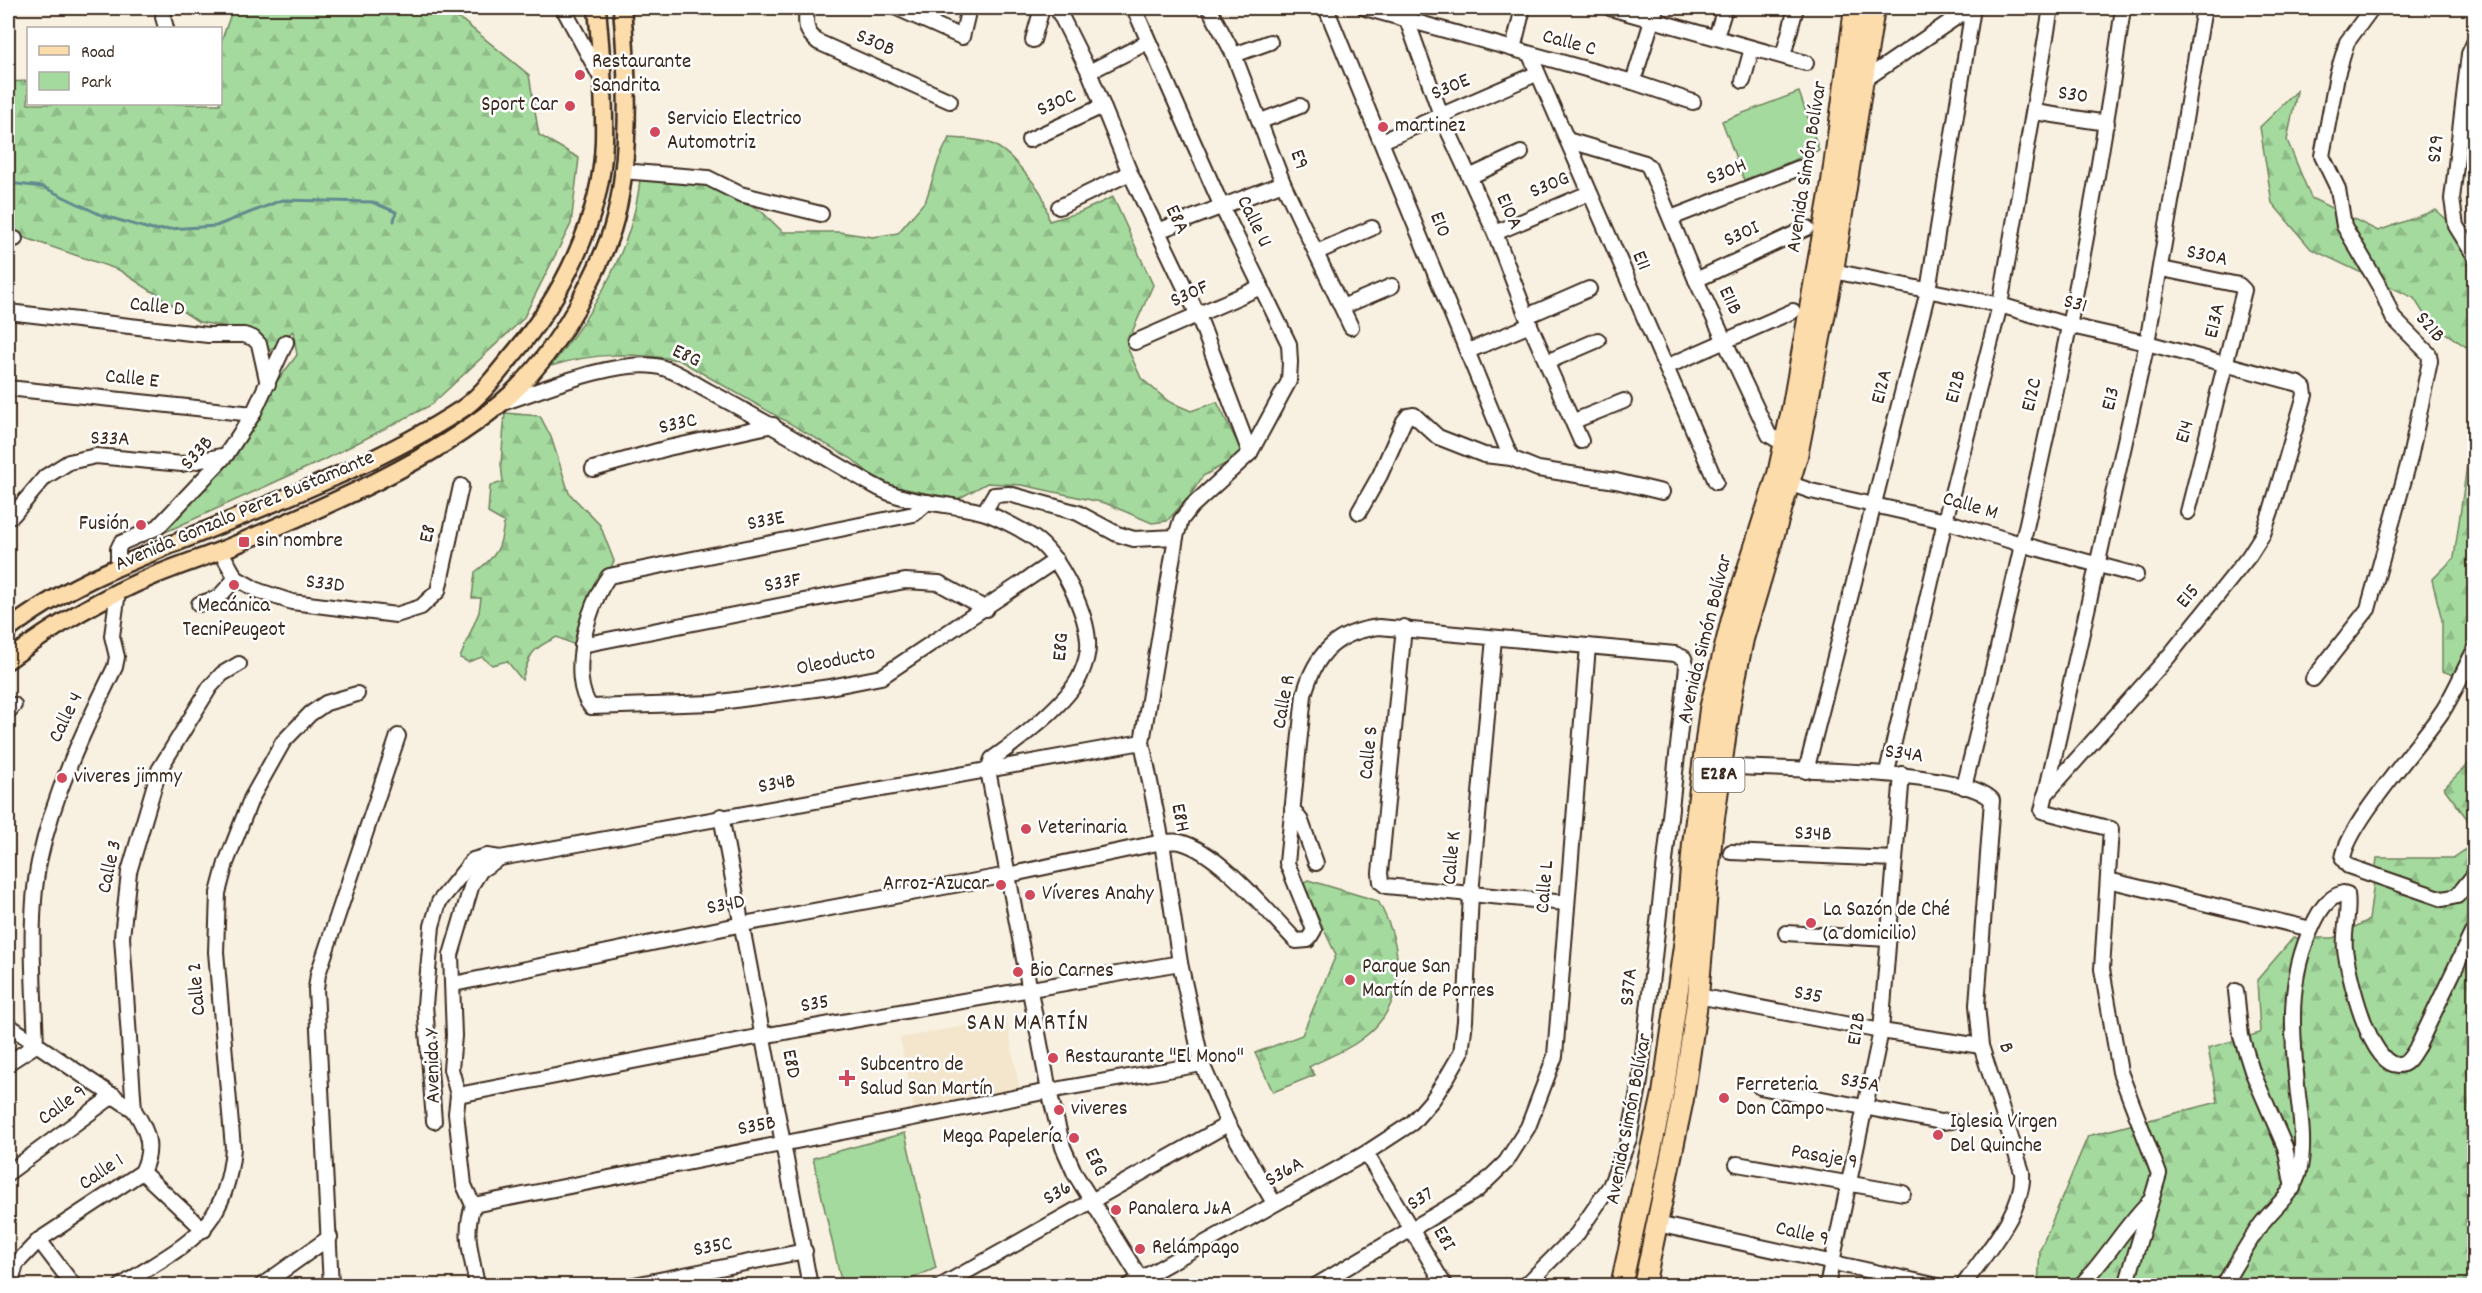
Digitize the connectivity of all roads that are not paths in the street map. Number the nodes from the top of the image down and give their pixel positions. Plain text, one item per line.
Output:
1 (165, 8) edge
2 (563, 8) edge
3 (597, 8) edge
4 (622, 8) edge
5 (807, 8) edge
6 (897, 8) edge
7 (969, 8) edge
8 (1042, 8) edge
9 (1057, 8) edge
10 (1134, 8) edge
11 (1209, 8) edge
12 (1326, 8) edge
13 (1365, 8) edge
14 (1523, 8) edge
15 (1610, 8) edge
16 (1725, 8) edge
17 (1797, 8) edge
18 (1855, 8) edge
19 (1874, 8) edge
20 (1972, 8) edge
21 (2051, 8) edge
22 (2123, 8) edge
23 (2204, 8) edge
24 (2372, 8) edge
25 (1654, 14) edge
26 (1407, 20) junction
27 (166, 27) edge
28 (1716, 37) junction
29 (1033, 40) dead end
30 (1148, 42) junction
31 (1270, 42) dead end
32 (2475, 44) edge
33 (1752, 48) junction
34 (1513, 49) junction
35 (1234, 55) junction
36 (1530, 55) junction
37 (1783, 56) junction
38 (1806, 63) dead end
39 (1089, 72) junction
40 (1536, 74) junction
41 (602, 78) junction
42 (1864, 80) junction
43 (1743, 81) dead end
44 (1634, 82) junction
45 (950, 101) dead end
46 (1693, 102) dead end
47 (1103, 106) junction
48 (1300, 106) dead end
49 (2034, 112) junction
50 (1441, 115) junction
51 (1261, 121) junction
52 (2107, 123) junction
53 (1029, 140) dead end
54 (1567, 140) junction
55 (1382, 141) junction
56 (1521, 153) dead end
57 (1799, 168) dead end
58 (622, 171) junction
59 (1130, 173) junction
60 (1469, 177) junction
61 (1283, 183) junction
62 (1589, 193) junction
63 (1059, 207) dead end
64 (1222, 207) junction
65 (821, 214) dead end
66 (1671, 218) junction
67 (1372, 228) dead end
68 (1807, 228) dead end
69 (1158, 231) junction
70 (1495, 233) junction
71 (1317, 252) junction
72 (2475, 255) edge
73 (2162, 269) junction
74 (1833, 271) junction
75 (1696, 280) junction
76 (1392, 286) dead end
77 (1261, 287) junction
78 (2242, 287) joint
79 (1589, 290) dead end
80 (1928, 291) junction
81 (2000, 305) junction
82 (1342, 307) junction
83 (1793, 311) dead end
84 (8, 312) edge
85 (1198, 315) junction
86 (1529, 321) junction
87 (2070, 326) junction
88 (1351, 327) dead end
89 (1598, 339) dead end
90 (286, 342) dead end
91 (1135, 342) dead end
92 (1725, 343) junction
93 (2147, 343) junction
94 (1468, 351) junction
95 (1547, 362) junction
96 (2227, 365) junction
97 (1666, 367) junction
98 (268, 384) junction
99 (8, 388) edge
100 (2304, 388) joint
101 (1624, 401) dead end
102 (500, 403) junction
103 (253, 414) junction
104 (1574, 421) junction
105 (773, 425) junction
106 (1581, 441) dead end
107 (1784, 444) junction
108 (1250, 453) junction
109 (226, 456) junction
110 (1511, 458) junction
111 (593, 469) dead end
112 (1716, 482) dead end
113 (1791, 484) junction
114 (461, 486) dead end
115 (1662, 492) dead end
116 (283, 499) junction
117 (928, 502) junction
118 (1876, 505) junction
119 (984, 512) junction
120 (1359, 512) dead end
121 (2188, 512) dead end
122 (13, 515) dead end
123 (292, 520) junction
124 (1945, 521) junction
125 (1176, 537) junction
126 (2021, 544) junction
127 (220, 550) junction
128 (1056, 560) junction
129 (2096, 564) junction
130 (118, 567) junction
131 (2136, 575) dead end
132 (236, 578) junction
133 (118, 591) junction
134 (438, 591) joint
135 (199, 604) dead end
136 (986, 609) junction
137 (1404, 627) junction
138 (8, 630) edge
139 (1494, 638) junction
140 (582, 645) junction
141 (1588, 646) junction
142 (2475, 651) edge
143 (1684, 658) joint
144 (8, 660) edge
145 (239, 664) dead end
146 (2313, 680) dead end
147 (357, 694) dead end
148 (398, 736) dead end
149 (1142, 742) junction
150 (1739, 767) dead end
151 (988, 770) junction
152 (1806, 771) junction
153 (1887, 772) junction
154 (1902, 774) junction
155 (1964, 788) junction
156 (2043, 797) junction
157 (1992, 800) joint
158 (1292, 809) junction
159 (721, 816) junction
160 (1162, 842) junction
161 (1731, 852) dead end
162 (500, 858) junction
163 (1894, 859) junction
164 (1316, 863) dead end
165 (1008, 875) junction
166 (2475, 875) edge
167 (2108, 880) junction
168 (1471, 894) junction
169 (1566, 903) junction
170 (743, 924) junction
171 (2311, 928) junction
172 (1786, 933) dead end
173 (2472, 933) dead end
174 (1888, 939) junction
175 (1180, 963) junction
176 (454, 984) junction
177 (1030, 987) junction
178 (2236, 991) dead end
179 (1698, 996) junction
180 (8, 1025) edge
181 (1881, 1030) junction
182 (762, 1036) junction
183 (36, 1045) junction
184 (1981, 1046) junction
185 (8, 1063) edge
186 (1202, 1064) junction
187 (1446, 1079) joint
188 (1760, 1088) dead end
189 (1049, 1091) junction
190 (114, 1095) junction
191 (458, 1095) junction
192 (1864, 1105) junction
193 (134, 1110) junction
194 (434, 1120) dead end
195 (1952, 1121) dead end
196 (1228, 1124) junction
197 (1528, 1127) joint
198 (784, 1143) junction
199 (1366, 1153) junction
200 (1737, 1164) dead end
201 (142, 1172) junction
202 (8, 1173) edge
203 (1848, 1183) junction
204 (2293, 1188) junction
205 (1903, 1193) dead end
206 (1091, 1200) junction
207 (2150, 1201) junction
208 (1274, 1203) junction
209 (473, 1205) junction
210 (1657, 1224) junction
211 (1413, 1229) junction
212 (204, 1230) junction
213 (330, 1236) junction
214 (39, 1240) junction
215 (805, 1251) junction
216 (1832, 1263) junction
217 (1143, 1282) edge
218 (10, 1286) edge
219 (74, 1286) edge
220 (122, 1286) edge
221 (261, 1286) edge
222 (330, 1286) edge
223 (477, 1286) edge
224 (629, 1286) edge
225 (810, 1286) edge
226 (941, 1286) edge
227 (1128, 1286) edge
228 (1315, 1286) edge
229 (1446, 1286) edge
230 (1525, 1286) edge
231 (1621, 1286) edge
232 (1644, 1286) edge
233 (1827, 1286) edge
234 (1938, 1286) edge
235 (1963, 1286) edge
236 (2080, 1286) edge
237 (2126, 1286) edge
238 (2223, 1286) edge

1 - 27 street
2 - 41 street
3 - 41 main road, Avenida Gonzalo Perez Bustamante
4 - 58 main road, Avenida Gonzalo Perez Bustamante
5 - 45 street, S30B
6 - 7 street, S30B
8 - 29 street
9 - 39 street, E8A
10 - 30 street, Calle U
11 - 35 street, E9
12 - 55 street, E10
13 - 26 street, Calle C
14 - 34 street
15 - 25 street
16 - 28 street
17 - 37 street
18 - 107 highway, Avenida Simón Bolívar
19 - 42 highway, Avenida Simón Bolívar
20 - 42 street
20 - 80 street, E12A
21 - 49 street, E12B
22 - 52 street, E12C
23 - 73 street, E13
24 - 146 street, S21B
25 - 28 street
25 - 44 street
26 - 34 street, Calle C
26 - 50 street, E10A
28 - 33 street
30 - 39 street
30 - 64 street, Calle U
31 - 35 street
32 - 72 street, S29
33 - 37 street
33 - 43 street
34 - 36 street, Calle C
35 - 51 street, E9
36 - 40 street, E11
36 - 44 street, Calle C
37 - 38 street
39 - 47 street, E8A
40 - 50 street, S30E
40 - 54 street, E11
41 - 116 main road, Avenida Gonzalo Perez Bustamante
42 - 74 highway, Avenida Simón Bolívar
44 - 46 street, Calle C
47 - 53 street, S30C
47 - 59 street, E8A
48 - 51 street
49 - 52 street, S30
49 - 81 street, E12B
50 - 55 street, S30E
50 - 60 street, E10A
51 - 61 street, E9
52 - 87 street, E12C
54 - 62 street, E11
54 - 66 street, E11B
55 - 94 street, E10
56 - 60 street
57 - 66 street, S30H
58 - 65 street
58 - 102 main road, Avenida Gonzalo Perez Bustamante
59 - 63 street
59 - 69 street, E8A
60 - 70 street, E10A
61 - 64 street
61 - 71 street, E9
62 - 70 street, S30G
62 - 97 street, E11
64 - 69 street
64 - 77 street, Calle U
66 - 75 street, E11B
67 - 71 street
68 - 75 street, S30I
69 - 85 street, E8A
70 - 86 street, E10A
71 - 82 street, E9
73 - 78 street, S30A
73 - 93 street, E13
74 - 80 street, S31
74 - 113 highway, Avenida Simón Bolívar / E28A
75 - 92 street, E11B
76 - 82 street
77 - 85 street, S30F
77 - 108 street, Calle U
78 - 96 street, E13A
79 - 86 street
80 - 81 street, S31
80 - 118 street, E12A
81 - 87 street, S31
81 - 124 street, E12B
82 - 88 street, E9
83 - 92 street
84 - 98 street, Calle D
85 - 91 street, S30F
85 - 108 street, E8A
86 - 94 street
86 - 95 street, E10A
87 - 93 street, S31
87 - 126 street, E12C
89 - 95 street
90 - 98 street, S33B
92 - 97 street
92 - 107 street, E11B
93 - 96 street, S31
93 - 129 street, E13
94 - 110 street, E10
95 - 104 street, E10A
96 - 100 street, S31
96 - 121 street, E14
97 - 112 street, E11
98 - 103 street, S33B
99 - 103 street, Calle E
100 - 156 street, E15
101 - 104 street
102 - 105 street, E8G
102 - 123 main road, Avenida Gonzalo Perez Bustamante
103 - 109 street, S33B
104 - 106 street, E10A
105 - 111 street, S33C
105 - 117 street, E8G
107 - 231 highway, Avenida Simón Bolívar / E28A
108 - 125 street, E8H
109 - 122 street, S33A
109 - 130 street, S33B
110 - 115 street
110 - 120 street
113 - 118 street, Calle M
113 - 179 highway, Avenida Simón Bolívar / E28A
114 - 134 street, E8
116 - 123 main road
116 - 130 main road, Avenida Gonzalo Perez Bustamante
117 - 119 street, E8G
117 - 140 street, S33E
118 - 124 street, Calle M
118 - 152 street, E12A
119 - 125 street
119 - 128 street, E8G
123 - 127 main road, Avenida Gonzalo Perez Bustamante
124 - 126 street, Calle M
124 - 153 street, E12B
125 - 149 street, E8H
126 - 129 street, Calle M
126 - 155 street, E12C
127 - 132 street
127 - 133 main road, Avenida Gonzalo Perez Bustamante
128 - 136 street, Oleoducto
128 - 151 street, E8G
129 - 131 street, Calle M
129 - 156 street, E13
130 - 138 main road, Avenida Gonzalo Perez Bustamante
132 - 134 street, S33D
132 - 135 street
133 - 144 main road, Avenida Gonzalo Perez Bustamante
133 - 183 street, Calle 4
136 - 140 street, S33F
136 - 140 street, Oleoducto
137 - 139 street, Calle R
137 - 158 street, Calle R
137 - 168 street, Calle S
139 - 141 street, Calle R
139 - 168 street, Calle K
141 - 143 street, Calle R
141 - 169 street, Calle L
142 - 166 street
143 - 230 street, S37A
145 - 193 street, Calle 3
147 - 212 street, Calle 2
148 - 213 street
149 - 151 street, S34B
149 - 160 street, E8H
150 - 152 street, S34A
151 - 159 street, S34B
151 - 165 street, E8G
152 - 153 street, S34A
153 - 154 street, S34A
154 - 155 street, S34A
154 - 163 street, E12B
155 - 157 street, S34A
156 - 167 street
157 - 184 street, B
158 - 160 street, Calle R
158 - 164 street
159 - 162 street, S34B
159 - 170 street, E8D
160 - 165 street
160 - 175 street, E8H
161 - 163 street, S34B
162 - 176 street, Avenida Y
162 - 194 street, S34B
163 - 174 street, E12B
165 - 170 street, S34D
165 - 177 street, E8G
167 - 171 street
167 - 207 street
168 - 169 street
168 - 187 street, Calle K
169 - 197 street, Calle L
170 - 176 street, S34D
170 - 182 street, E8D
171 - 173 street
171 - 204 street
172 - 174 street
174 - 181 street, E12B
175 - 177 street, S35
175 - 186 street, E8H
176 - 191 street, Avenida Y
177 - 182 street, S35
177 - 189 street, E8G
178 - 204 street
179 - 181 street, S35
179 - 210 highway, Avenida Simón Bolívar / E28A
180 - 183 street, Calle 1
181 - 184 street, S35
181 - 192 street, E12B
182 - 191 street, S35
182 - 198 street, E8D
183 - 185 street
183 - 190 street, Calle 1
184 - 235 street, B
186 - 189 street, S35B
186 - 196 street, E8H
187 - 199 street, S36A
188 - 192 street, S35A
189 - 198 street, S35B
189 - 206 street, E8G
190 - 193 street, Calle 1
190 - 202 street, Calle 9
191 - 209 street, Avenida Y
192 - 195 street, S35A
192 - 203 street, E12B
193 - 201 street, Calle 1
196 - 206 street, S36
196 - 208 street, E8H
197 - 211 street, S37
198 - 209 street, S35B
198 - 215 street, E8D
199 - 208 street, S36A
199 - 211 street, E8I
200 - 203 street, Pasaje 9
201 - 212 street
201 - 214 street, Calle 1
203 - 205 street, Pasaje 9
203 - 216 street, E12B
204 - 238 street
206 - 217 street, E8G
206 - 226 street, S36
207 - 236 street
207 - 237 street
208 - 217 street, S36A
209 - 223 street, Avenida Y
210 - 216 street, Calle 9
210 - 232 highway, Avenida Simón Bolívar / E28A
211 - 228 street, S37
211 - 229 street, E8I
212 - 220 street, Calle 2
213 - 221 street
213 - 222 street
214 - 218 street, Calle 1
214 - 219 street
215 - 224 street, S35C
215 - 225 street, E8D
216 - 233 street, E12B
216 - 234 street, Calle 9
217 - 227 street, S36A

